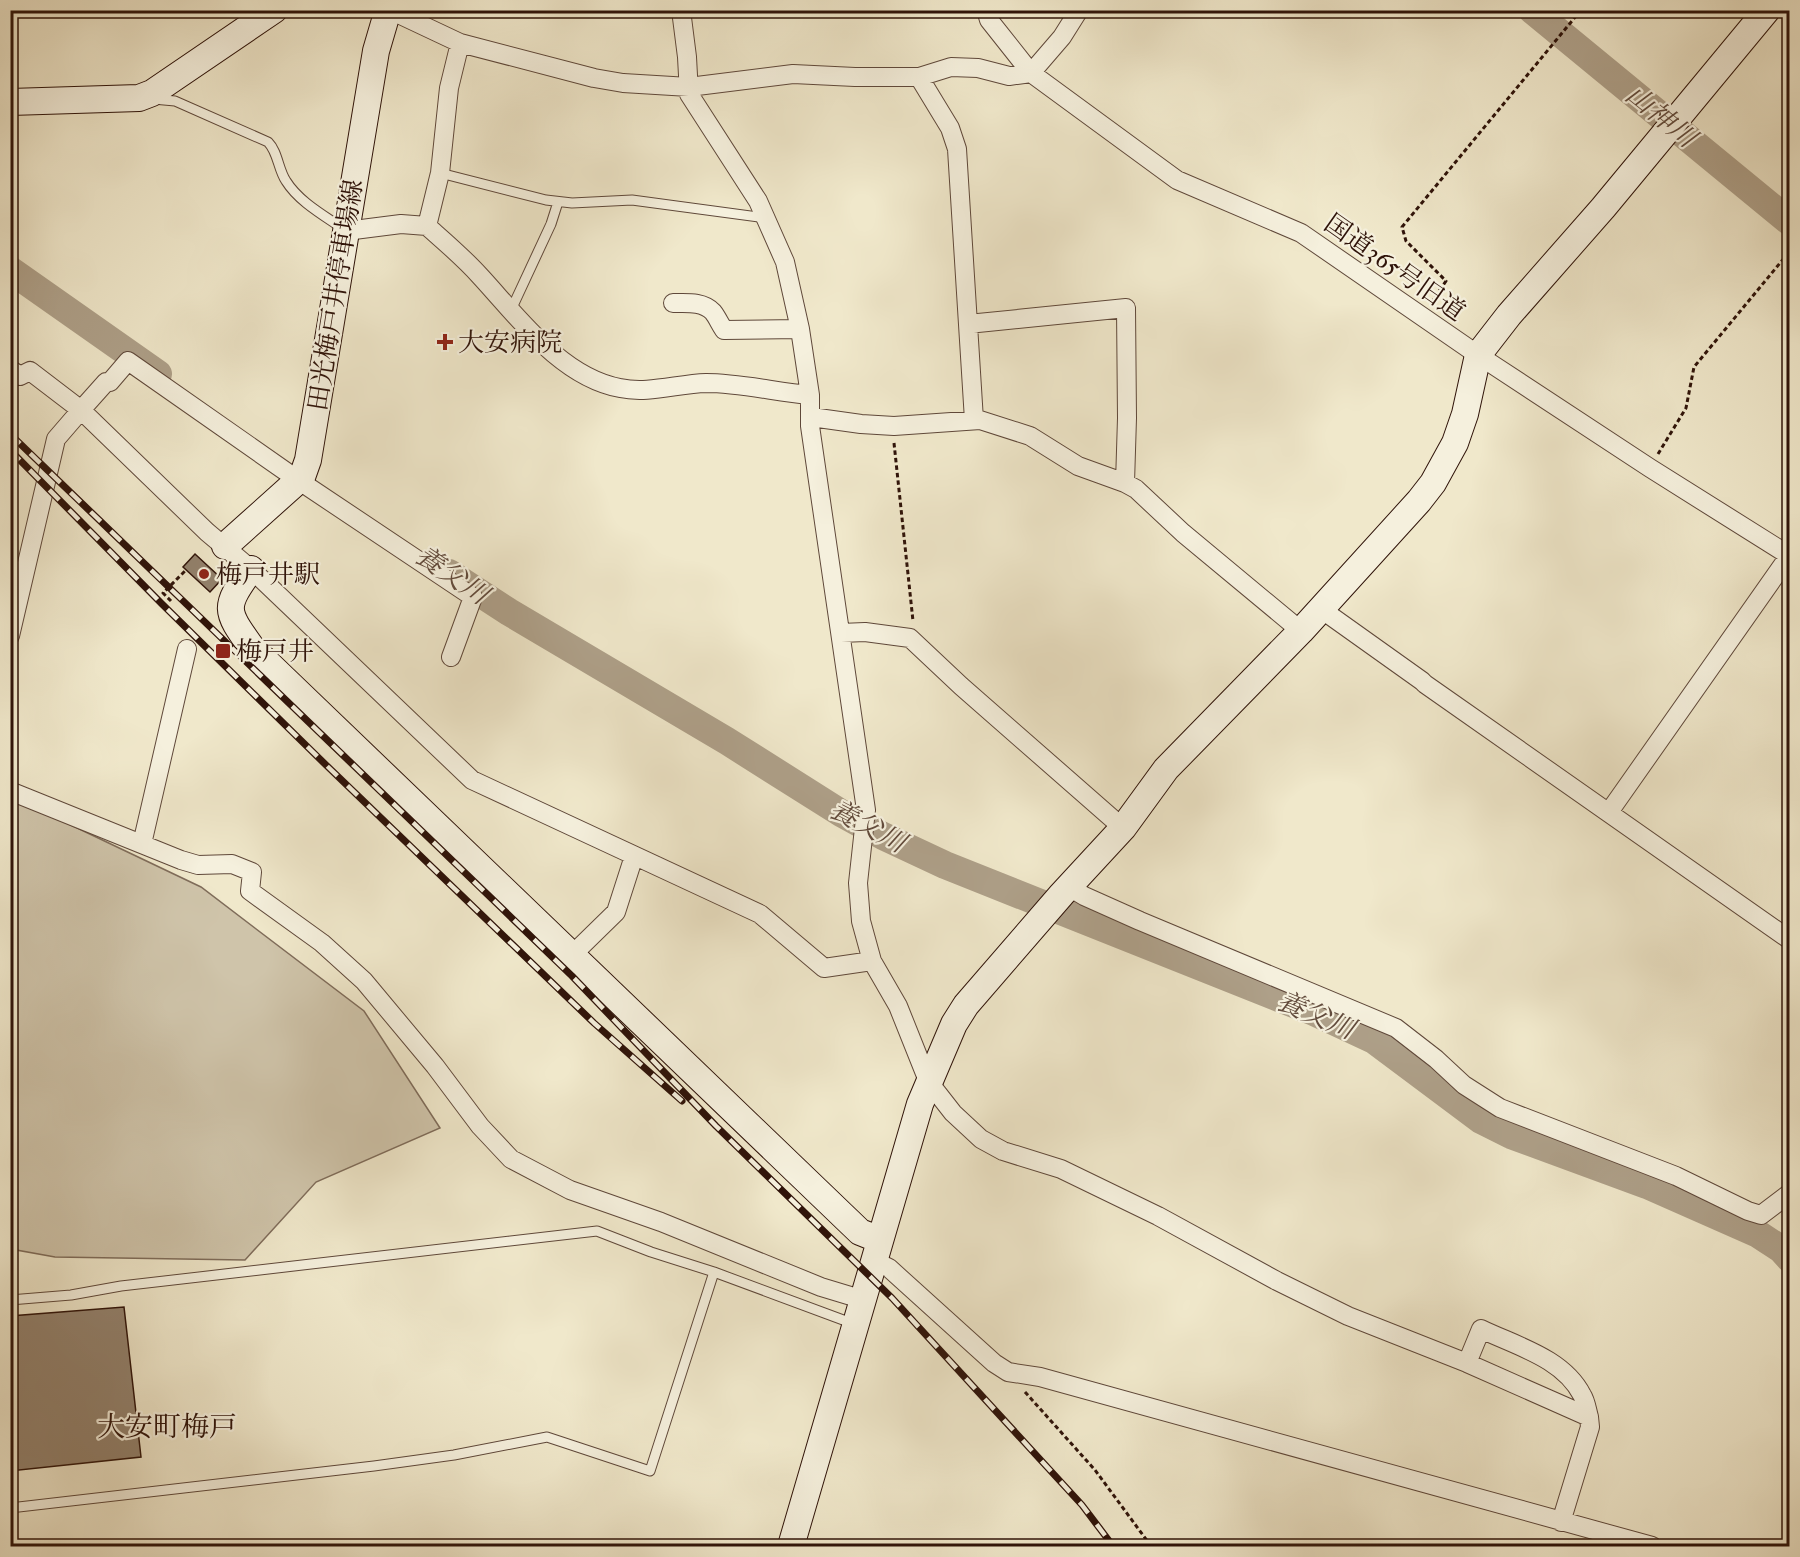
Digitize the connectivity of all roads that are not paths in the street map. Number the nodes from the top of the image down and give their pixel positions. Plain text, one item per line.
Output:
1 (274, 10) edge
2 (389, 10) edge
3 (681, 10) edge
4 (986, 10) edge
5 (1767, 10) edge
6 (1078, 11) edge
7 (460, 43) junction
8 (1031, 73) junction
9 (919, 77) junction
10 (688, 87) junction
11 (139, 98) junction
12 (10, 102) edge
13 (440, 173) junction
14 (558, 202) junction
15 (767, 218) junction
16 (427, 226) junction
17 (346, 231) junction
18 (673, 303) dead end
19 (511, 310) junction
20 (968, 324) junction
21 (800, 329) junction
22 (1478, 356) junction
23 (10, 369) edge
24 (810, 395) junction
25 (81, 410) junction
26 (811, 417) junction
27 (974, 420) junction
28 (303, 473) junction
29 (1125, 483) junction
30 (225, 546) junction
31 (1789, 556) edge
32 (251, 569) junction
33 (16, 576) edge
34 (1321, 609) junction
35 (1301, 631) junction
36 (841, 633) junction
37 (10, 636) edge
38 (187, 649) dead end
39 (451, 657) dead end
40 (10, 791) edge
41 (1609, 812) junction
42 (1123, 828) junction
43 (142, 844) junction
44 (634, 856) junction
45 (1066, 890) junction
46 (1790, 940) edge
47 (572, 955) junction
48 (872, 961) junction
49 (928, 1081) junction
50 (1790, 1193) edge
51 (878, 1250) junction
52 (714, 1272) junction
53 (10, 1300) edge
54 (864, 1300) junction
55 (856, 1325) junction
56 (1467, 1363) junction
57 (1589, 1417) junction
58 (10, 1508) edge
59 (1561, 1522) junction
60 (791, 1546) edge
61 (1652, 1546) edge

1 - 11 street
2 - 7 street
2 - 17 street, 田光梅戸井停車場線
3 - 10 street
4 - 8 street, 国道365号旧道
5 - 22 street
6 - 8 street
7 - 10 street
7 - 13 street
8 - 9 street
8 - 22 street, 国道365号旧道
9 - 10 street
9 - 20 street
10 - 15 street
11 - 12 street
11 - 17 lane
13 - 14 lane
13 - 16 street
14 - 15 lane
14 - 19 lane
15 - 21 street
16 - 17 street
16 - 19 street
17 - 28 street, 田光梅戸井停車場線
18 - 21 street
19 - 24 street
20 - 27 street
20 - 29 street
21 - 24 street
22 - 31 street, 国道365号旧道
22 - 34 street
23 - 25 street
24 - 26 street
25 - 28 street
25 - 30 street
25 - 33 street
26 - 27 street
26 - 36 street
27 - 29 street
28 - 30 street
28 - 39 street
29 - 35 street
30 - 32 street
31 - 41 street
32 - 44 street
32 - 47 street
33 - 37 street
34 - 35 street
34 - 41 street
35 - 42 street
36 - 42 street
36 - 48 street
38 - 43 street
40 - 43 street
41 - 46 street
42 - 45 street
43 - 54 street
44 - 47 street
44 - 48 street
45 - 49 street
45 - 50 street
47 - 51 street
48 - 49 street
49 - 51 street
49 - 56 street
51 - 54 street
51 - 59 street
52 - 53 lane
52 - 55 lane
52 - 58 lane
54 - 55 street
55 - 60 street
56 - 57 street
56 - 57 street
57 - 59 street
59 - 61 street

